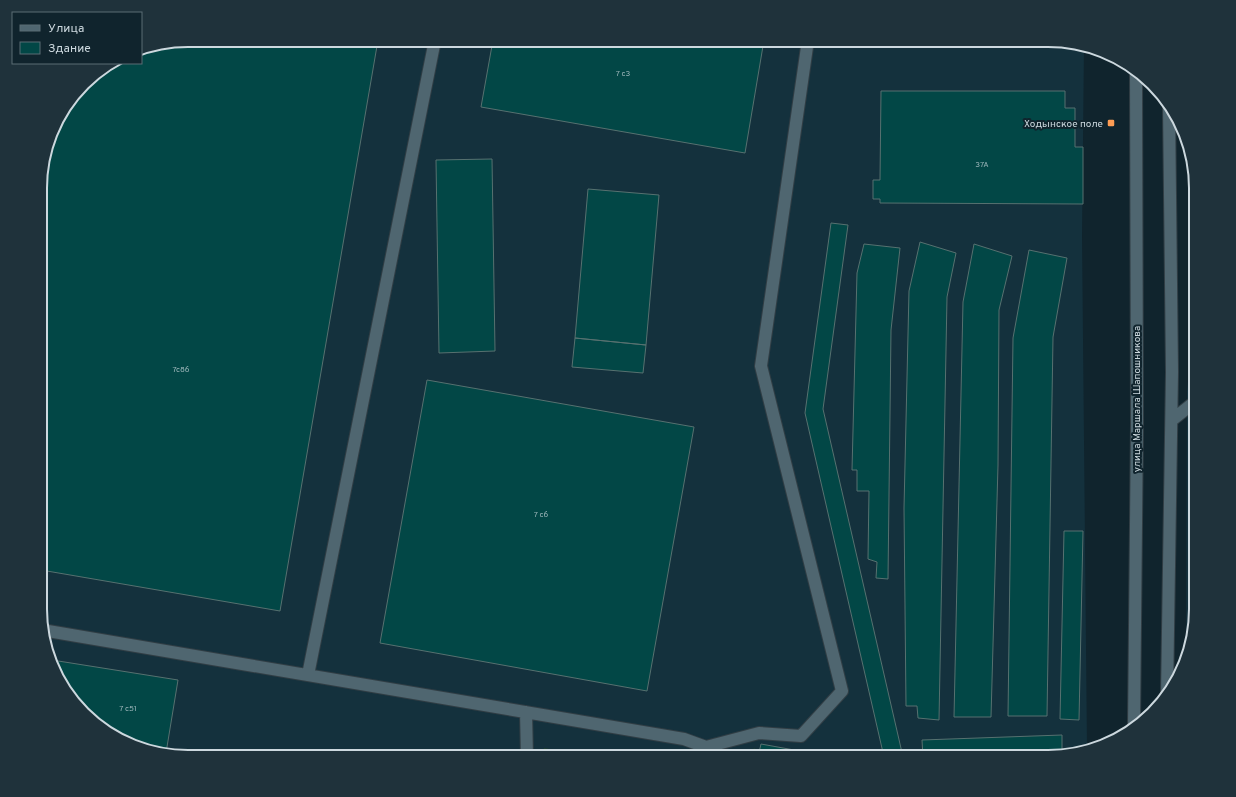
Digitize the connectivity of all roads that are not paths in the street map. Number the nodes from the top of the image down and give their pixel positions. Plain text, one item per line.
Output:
1 (434, 47) edge
2 (807, 47) edge
3 (1136, 78) edge
4 (1169, 116) edge
5 (1189, 407) edge
6 (1172, 420) junction
7 (49, 631) edge
8 (308, 675) junction
9 (1167, 684) edge
10 (526, 712) junction
11 (1134, 721) edge
12 (527, 750) edge
13 (702, 750) edge
14 (711, 750) edge

1 - 8 street
2 - 14 street
3 - 11 street, улица Маршала Шапошникова
4 - 6 street
5 - 6 street
6 - 9 street
7 - 8 street
8 - 10 street
10 - 12 street
10 - 13 street

